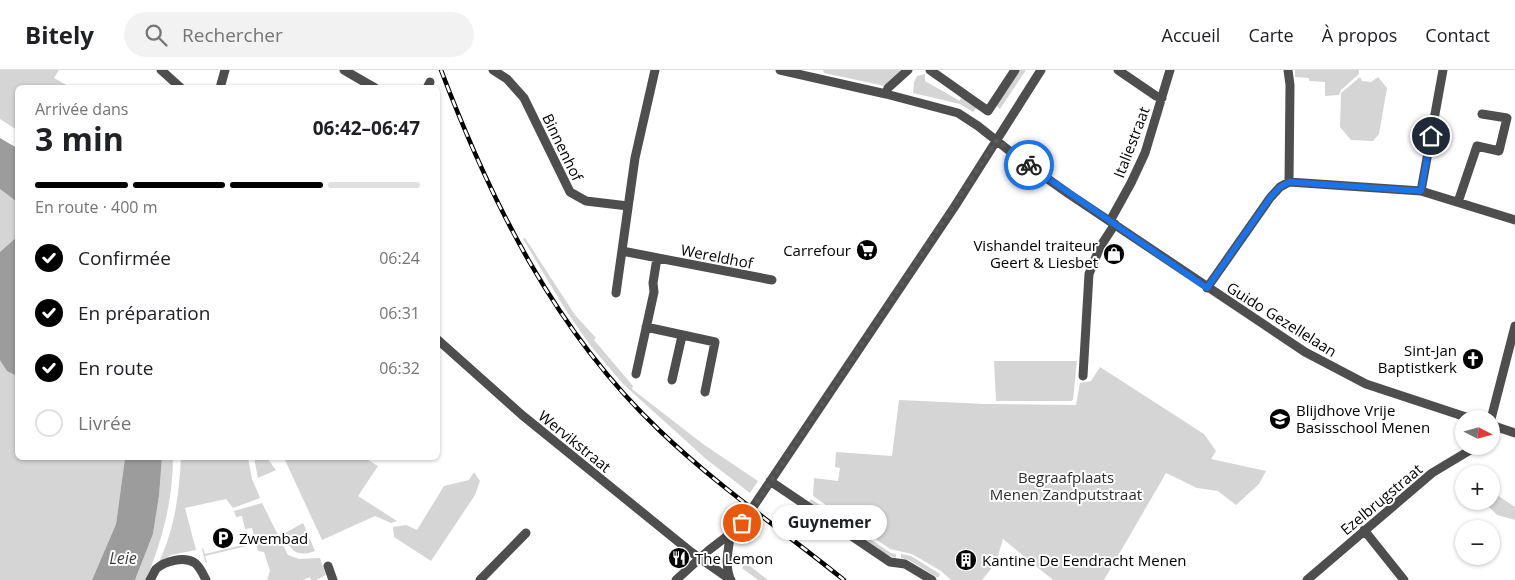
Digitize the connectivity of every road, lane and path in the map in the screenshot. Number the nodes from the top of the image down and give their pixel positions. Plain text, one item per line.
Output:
1 (161, 70) edge
2 (225, 70) edge
3 (344, 70) edge
4 (493, 70) edge
5 (655, 70) edge
6 (780, 70) edge
7 (908, 70) edge
8 (930, 70) edge
9 (1016, 70) edge
10 (1041, 70) edge
11 (1118, 70) edge
12 (1170, 70) edge
13 (1288, 70) edge
14 (1444, 70) edge
15 (818, 75) edge
16 (178, 85) edge
17 (221, 85) edge
18 (370, 85) edge
19 (886, 94) junction
20 (1162, 98) junction
21 (1482, 114) dead end
22 (997, 140) junction
23 (1289, 182) junction
24 (1421, 191) junction
25 (1458, 202) junction
26 (628, 206) junction
27 (1515, 220) edge
28 (1113, 223) junction
29 (622, 252) junction
30 (658, 258) junction
31 (772, 280) dead end
32 (1207, 288) junction
33 (616, 293) dead end
34 (1515, 326) edge
35 (646, 328) junction
36 (682, 336) junction
37 (440, 342) edge
38 (636, 374) dead end
39 (1083, 376) dead end
40 (672, 380) dead end
41 (704, 392) dead end
42 (1495, 410) edge
43 (1455, 413) edge
44 (1500, 426) edge
45 (1515, 433) edge
46 (1462, 455) edge
47 (770, 481) junction
48 (1364, 530) junction
49 (526, 533) dead end
50 (730, 534) junction
51 (699, 559) junction
52 (328, 566) dead end
53 (730, 579) edge
54 (150, 580) edge
55 (206, 580) edge
56 (334, 580) edge
57 (480, 580) edge
58 (676, 580) edge
59 (932, 580) edge
60 (1308, 580) edge
61 (1404, 580) edge

1 - 16 street
2 - 17 street
3 - 18 street
4 - 26 street, Binnenhof
5 - 26 street
6 - 15 street, Guido Gezellelaan
7 - 19 street
8 - 9 street
10 - 22 street
11 - 20 street
12 - 20 street, Italiestraat
13 - 23 street
14 - 24 street
15 - 19 street, Guido Gezellelaan
19 - 22 street, Guido Gezellelaan
20 - 28 street, Italiestraat
21 - 25 street
22 - 28 street, Guido Gezellelaan
22 - 47 street
23 - 24 street
23 - 32 street
24 - 25 street
25 - 27 street
26 - 29 street
28 - 32 street, Guido Gezellelaan
28 - 39 street, Italiestraat
29 - 30 street, Wereldhof
29 - 33 street
30 - 31 street, Wereldhof
30 - 35 street, Wereldhof
32 - 43 street, Guido Gezellelaan
34 - 42 street
35 - 36 street
35 - 38 street, Wereldhof
36 - 40 street
36 - 41 street
37 - 51 street, Wervikstraat
44 - 45 street
46 - 48 street, Ezelbrugstraat
47 - 50 street
47 - 59 street
48 - 60 street, Ezelbrugstraat
48 - 61 street
49 - 57 street
50 - 51 street
50 - 53 street
51 - 53 street, Wervikstraat
51 - 58 street
52 - 56 street
54 - 55 street

